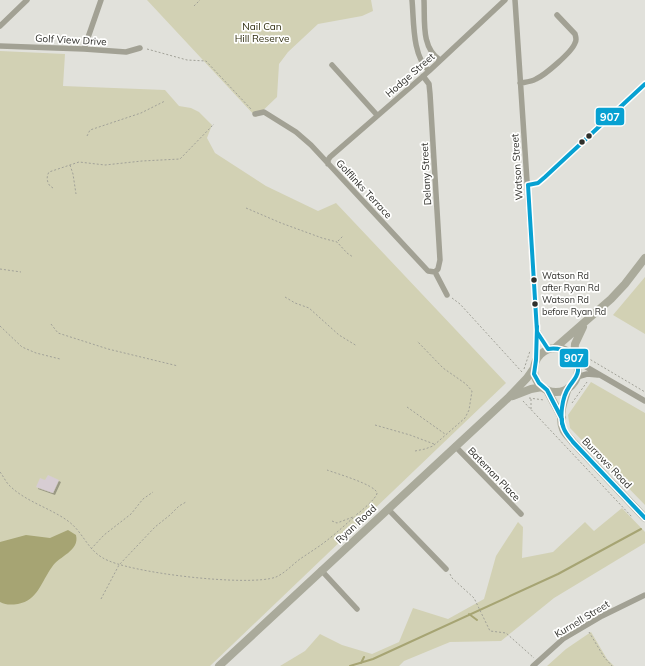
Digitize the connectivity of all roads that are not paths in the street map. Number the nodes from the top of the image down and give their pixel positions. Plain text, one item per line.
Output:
1 (27, 0) edge
2 (101, 0) edge
3 (412, 0) edge
4 (424, 0) edge
5 (505, 0) edge
6 (515, 0) edge
7 (557, 15) dead end
8 (0, 26) edge
9 (0, 46) edge
10 (140, 48) road end
11 (84, 49) junction
12 (440, 60) junction
13 (332, 65) dead end
14 (429, 71) junction
15 (423, 76) junction
16 (520, 83) junction
17 (645, 84) edge
18 (255, 114) road end
19 (377, 114) junction
20 (328, 164) junction
21 (528, 185) junction
22 (645, 258) edge
23 (435, 272) junction
24 (447, 295) road end
25 (586, 322) junction
26 (537, 332) junction
27 (552, 349) junction
28 (575, 359) junction
29 (535, 364) junction
30 (600, 375) junction
31 (577, 377) junction
32 (568, 388) junction
33 (545, 389) junction
34 (508, 398) junction
35 (645, 401) edge
36 (562, 419) junction
37 (455, 446) junction
38 (388, 509) junction
39 (520, 514) dead end
40 (645, 518) edge
41 (446, 569) road end
42 (321, 570) junction
43 (645, 595) edge
44 (357, 609) dead end
45 (218, 666) edge
46 (533, 666) edge

1 - 8 street
2 - 11 street
3 - 14 street
4 - 12 street
5 - 12 street, Hodge Street
6 - 16 street, Watson Street
7 - 16 street
9 - 11 street, Golf View Drive
10 - 11 street, Golf View Drive
12 - 14 street, Hodge Street
13 - 19 street
14 - 15 street, Hodge Street
15 - 19 street, Hodge Street
15 - 23 street, Delany Street
16 - 21 street, Watson Street
17 - 21 street
18 - 20 street, Golflinks Terrace
19 - 20 street, Hodge Street
20 - 23 street, Golflinks Terrace
21 - 26 street, Watson Street
22 - 25 street
23 - 24 street, Golflinks Terrace
25 - 27 street
25 - 28 street
26 - 27 street, Watson Street
26 - 29 street, Watson Street
27 - 28 street
27 - 29 street
28 - 30 street
28 - 31 street
29 - 33 street
29 - 34 street, Ryan Road
30 - 31 street
30 - 35 street
31 - 32 street
32 - 33 street
32 - 36 street, Burrows Road
33 - 34 street, Ryan Road
33 - 36 street, Burrows Road
34 - 37 street, Ryan Road
36 - 40 street, Burrows Road
37 - 38 street, Ryan Road
37 - 39 street, Bateman Place
38 - 41 street
38 - 42 street, Ryan Road
42 - 44 street
42 - 45 street, Ryan Road
43 - 46 street, Kurnell Street

